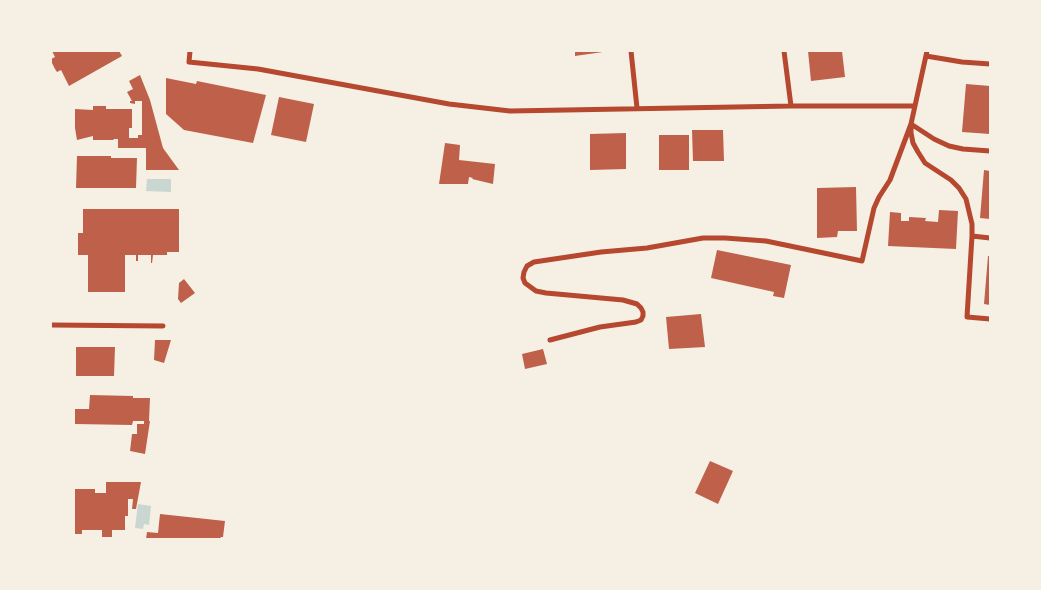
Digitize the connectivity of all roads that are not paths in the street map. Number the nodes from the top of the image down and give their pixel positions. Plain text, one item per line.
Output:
1 (190, 51) edge
2 (631, 51) edge
3 (784, 51) edge
4 (927, 54) edge
5 (990, 64) edge
6 (791, 106) junction
7 (915, 106) junction
8 (637, 108) junction
9 (911, 124) junction
10 (990, 151) edge
11 (972, 236) junction
12 (990, 238) edge
13 (990, 319) edge
14 (51, 325) edge
15 (163, 326) dead end
16 (550, 340) dead end

1 - 8 street
2 - 8 street
3 - 6 street
4 - 5 street
4 - 7 street
6 - 7 street
6 - 8 street
7 - 9 street
9 - 10 street
9 - 11 street
9 - 16 street
11 - 12 street
11 - 13 street
14 - 15 street

